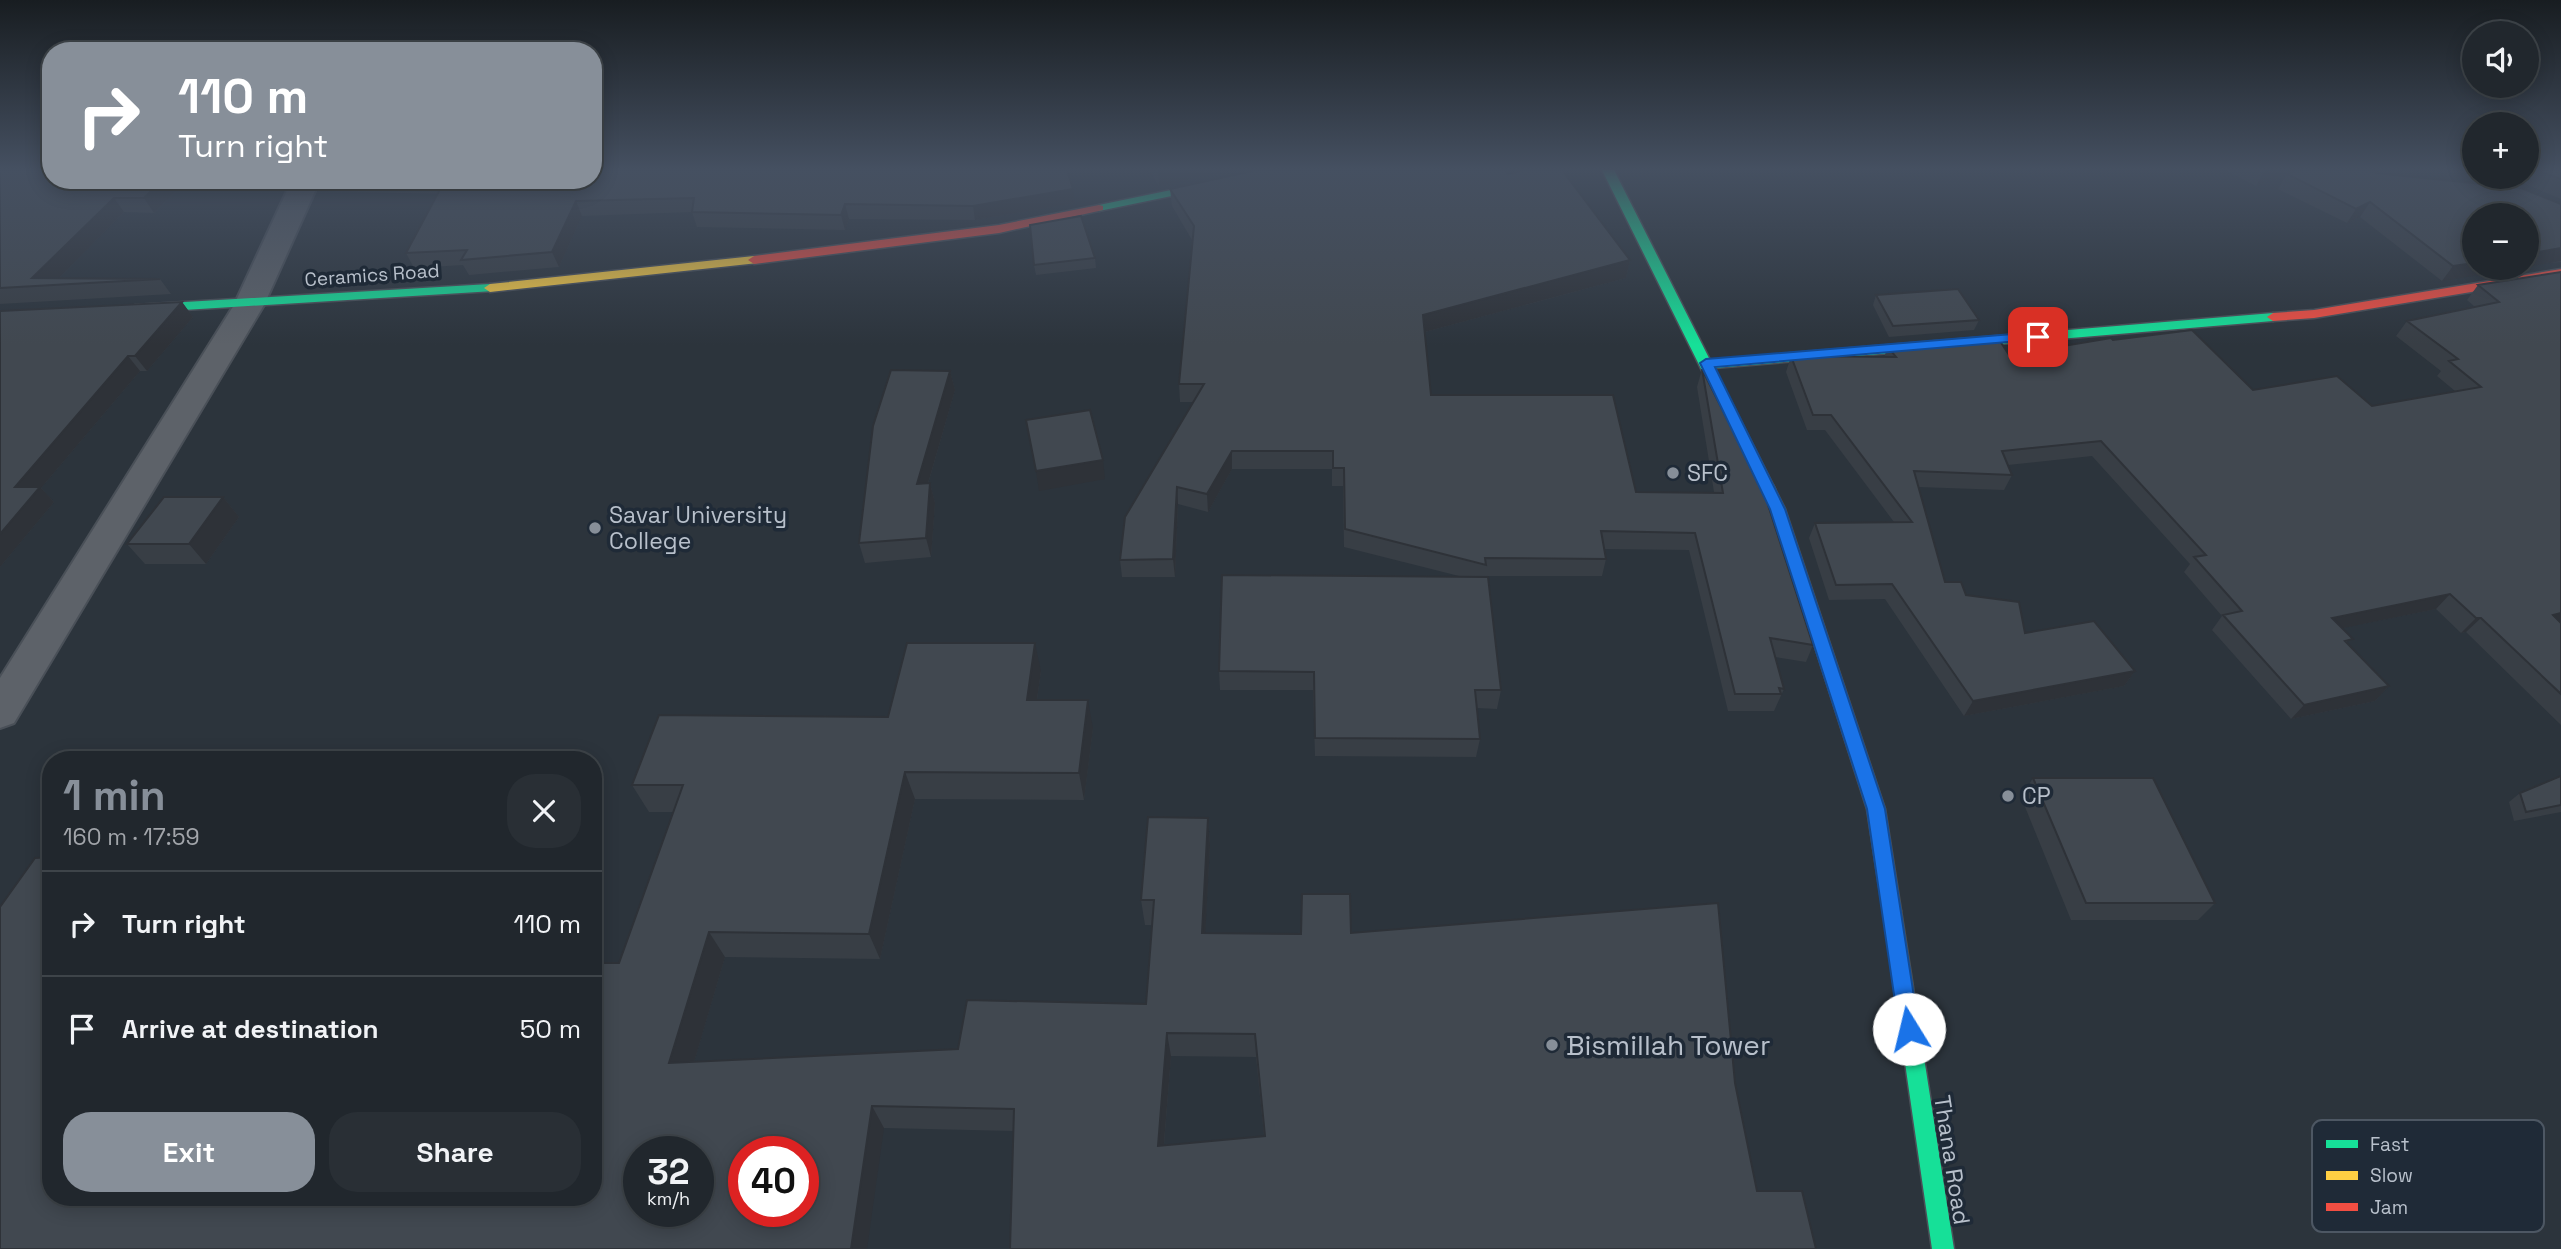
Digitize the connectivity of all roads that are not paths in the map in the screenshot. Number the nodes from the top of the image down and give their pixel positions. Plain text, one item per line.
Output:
1 (284, 228) edge
2 (1002, 228) edge
3 (1638, 228) edge
4 (2561, 272) edge
5 (249, 304) junction
6 (124, 310) edge
7 (1706, 363) junction
8 (0, 712) edge
9 (1943, 1249) edge

1 - 5 street
2 - 5 street, Ceramics Road
3 - 7 street, Thana Road
4 - 7 street
5 - 6 street, Ceramics Road
5 - 8 street
7 - 9 street, Thana Road

